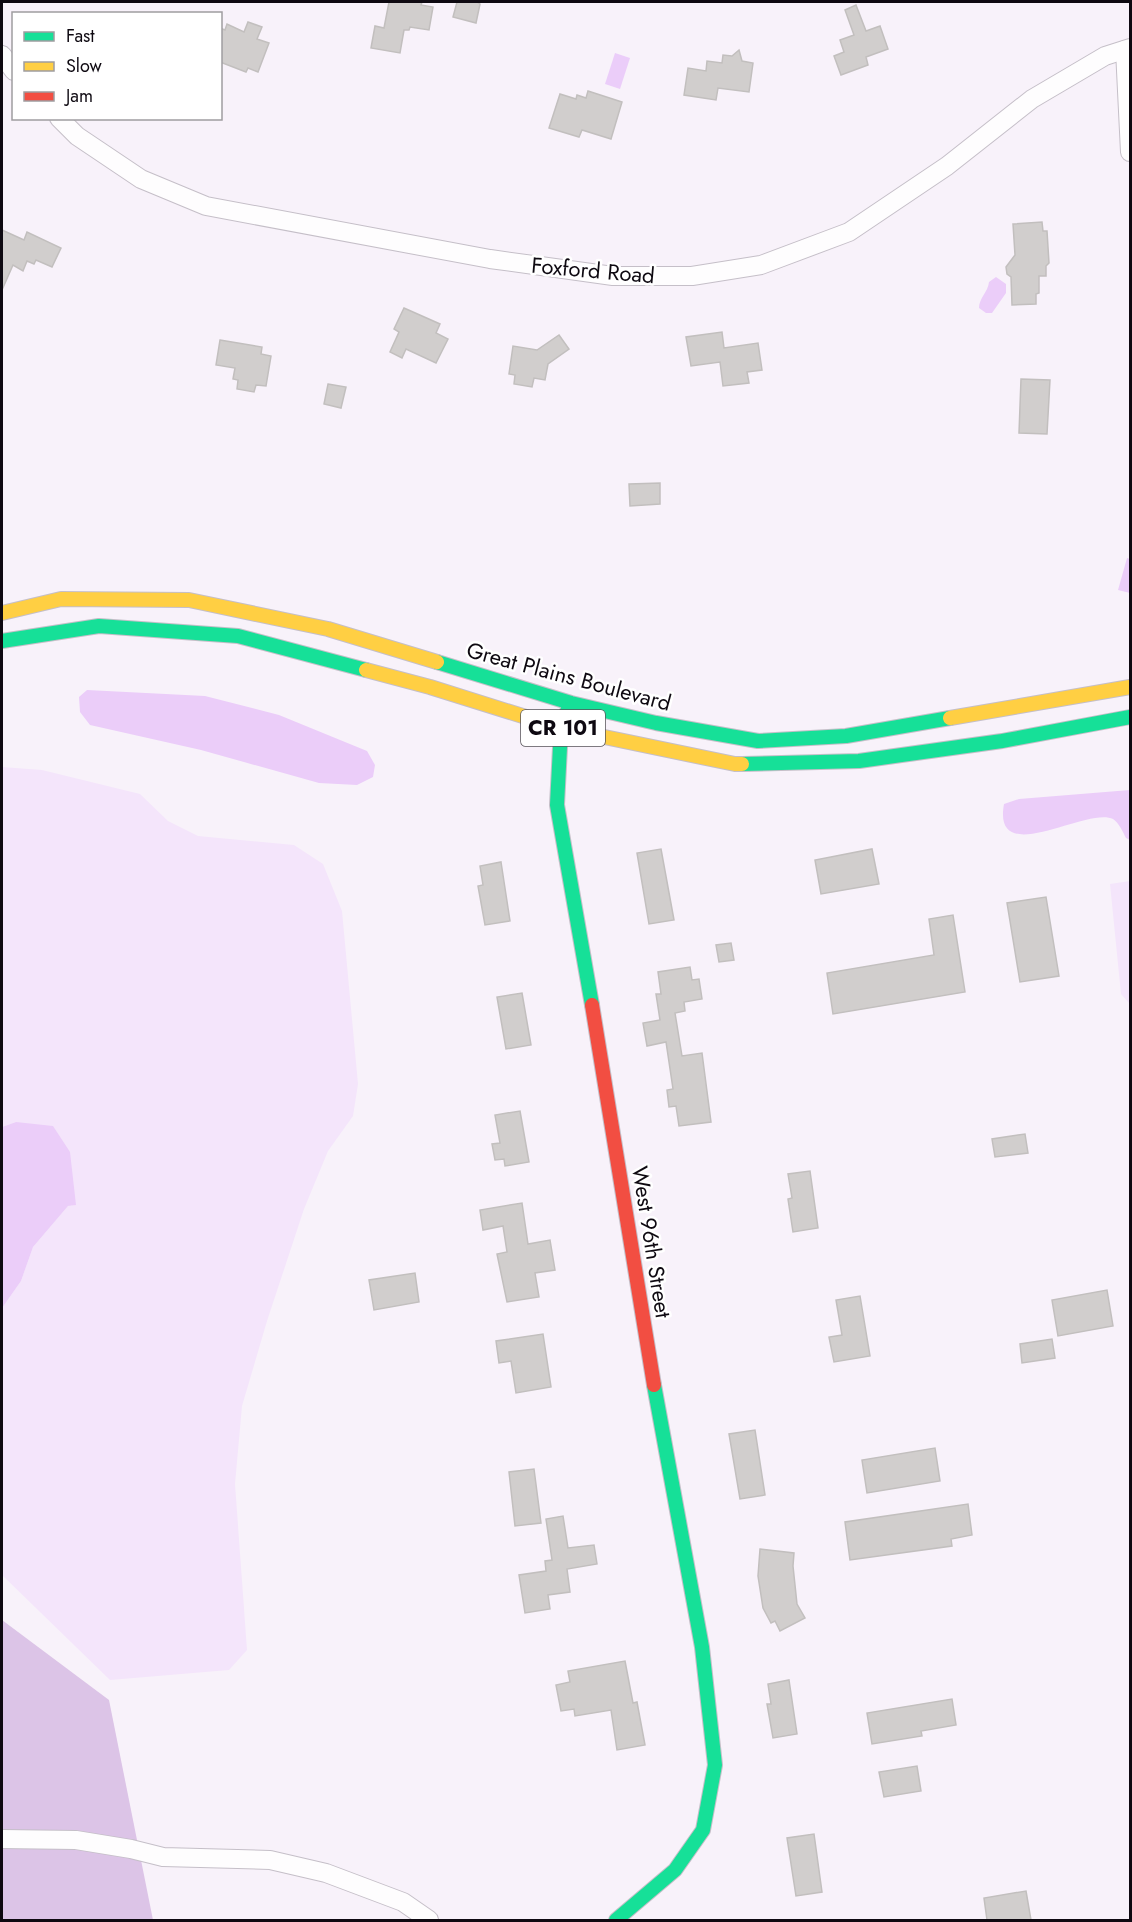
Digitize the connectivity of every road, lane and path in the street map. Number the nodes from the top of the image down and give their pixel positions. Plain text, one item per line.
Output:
1 (1128, 49) edge
2 (2, 55) edge
3 (12, 68) edge
4 (61, 120) edge
5 (1131, 152) edge
6 (2, 613) edge
7 (2, 641) edge
8 (1131, 687) edge
9 (570, 703) junction
10 (1131, 717) edge
11 (561, 728) junction
12 (2, 1839) edge
13 (429, 1920) edge
14 (616, 1920) edge

1 - 4 street, Foxford Road
1 - 5 street
2 - 3 street
6 - 9 main road, Great Plains Boulevard / CR 101
7 - 11 main road, Great Plains Boulevard / CR 101
8 - 9 main road, Great Plains Boulevard / CR 101
9 - 11 main road, West 96th Street
10 - 11 main road, Great Plains Boulevard / CR 101
11 - 14 main road, West 96th Street
12 - 13 street

